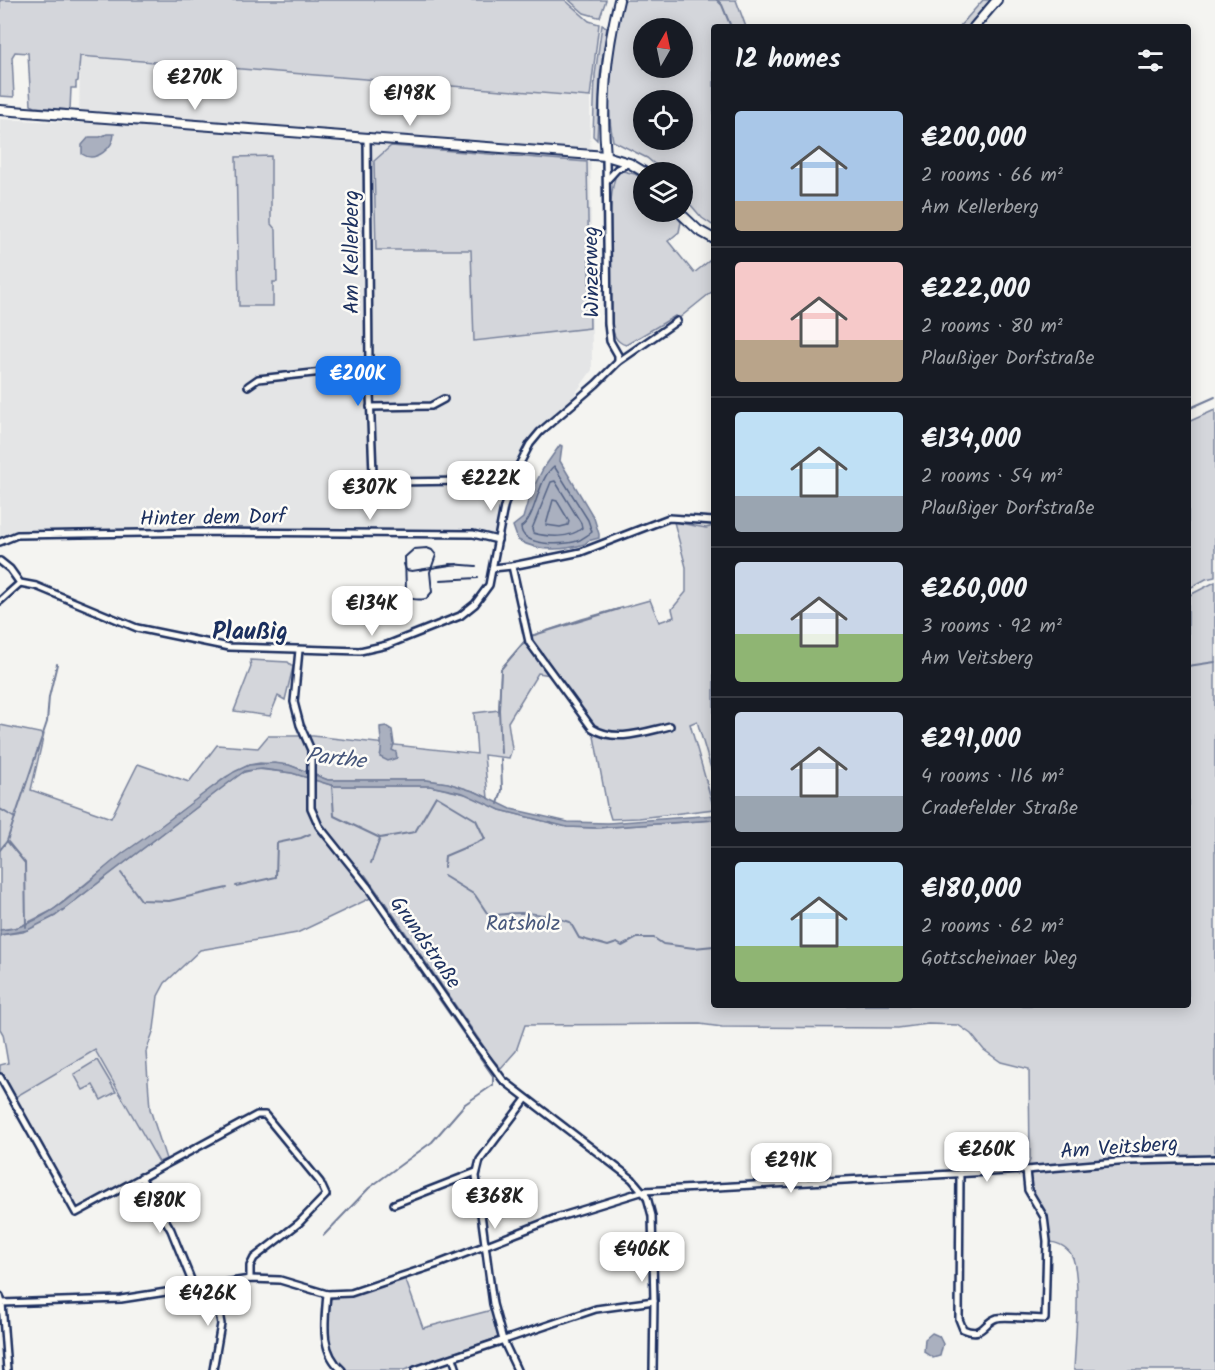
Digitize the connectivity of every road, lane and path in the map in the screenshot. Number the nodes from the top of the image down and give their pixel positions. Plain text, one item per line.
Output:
1 (619, 0) edge
2 (997, 0) edge
3 (977, 24) edge
4 (0, 110) edge
5 (367, 137) junction
6 (606, 156) junction
7 (629, 163) junction
8 (633, 165) edge
9 (607, 180) junction
10 (690, 222) edge
11 (711, 237) edge
12 (676, 321) dead end
13 (618, 362) junction
14 (369, 367) junction
15 (248, 386) dead end
16 (444, 399) dead end
17 (370, 407) junction
18 (509, 490) junction
19 (711, 521) edge
20 (498, 540) junction
21 (0, 542) edge
22 (0, 561) edge
23 (512, 566) junction
24 (493, 568) junction
25 (20, 583) junction
26 (0, 601) edge
27 (300, 650) junction
28 (670, 726) dead end
29 (0, 1077) edge
30 (526, 1099) junction
31 (1215, 1159) edge
32 (1026, 1170) junction
33 (476, 1172) junction
34 (960, 1173) junction
35 (141, 1177) junction
36 (644, 1191) junction
37 (394, 1204) dead end
38 (485, 1246) junction
39 (250, 1279) junction
40 (214, 1284) junction
41 (194, 1287) junction
42 (327, 1294) junction
43 (0, 1296) edge
44 (654, 1301) junction
45 (2, 1303) junction
46 (504, 1341) junction
47 (453, 1358) junction
48 (7, 1370) edge
49 (213, 1370) edge
50 (342, 1370) edge
51 (415, 1370) edge
52 (457, 1370) edge
53 (517, 1370) edge
54 (653, 1370) edge

1 - 6 main road
2 - 3 main road
4 - 5 main road
5 - 6 main road
5 - 14 street, Am Kellerberg
6 - 7 main road
6 - 9 street, Winzerweg
7 - 8 main road
7 - 9 street
9 - 13 street, Winzerweg
10 - 11 main road
12 - 13 street
13 - 18 street
14 - 15 street
14 - 17 street, Am Kellerberg
16 - 17 street
17 - 18 street, Am Kellerberg
18 - 20 street
19 - 23 street
20 - 21 street, Hinter dem Dorf
20 - 24 street
22 - 25 street
23 - 24 street
23 - 28 street
24 - 27 street
25 - 26 street
25 - 27 street
27 - 30 street, Grundstraße
29 - 35 street
30 - 33 street
30 - 36 street, Grundstraße
31 - 32 street, Am Veitsberg
32 - 34 street, Am Veitsberg
32 - 34 street
33 - 37 street
33 - 38 street
34 - 36 street, Am Veitsberg
35 - 39 street
35 - 41 street
36 - 38 street, Am Veitsberg
36 - 44 street
38 - 42 street, Am Veitsberg
38 - 46 street
39 - 40 street
39 - 42 street
40 - 41 street
40 - 49 street
41 - 45 street
42 - 50 street
43 - 45 street
44 - 46 street
44 - 54 street
45 - 48 street
46 - 47 street
46 - 53 street
47 - 51 street
47 - 52 street

